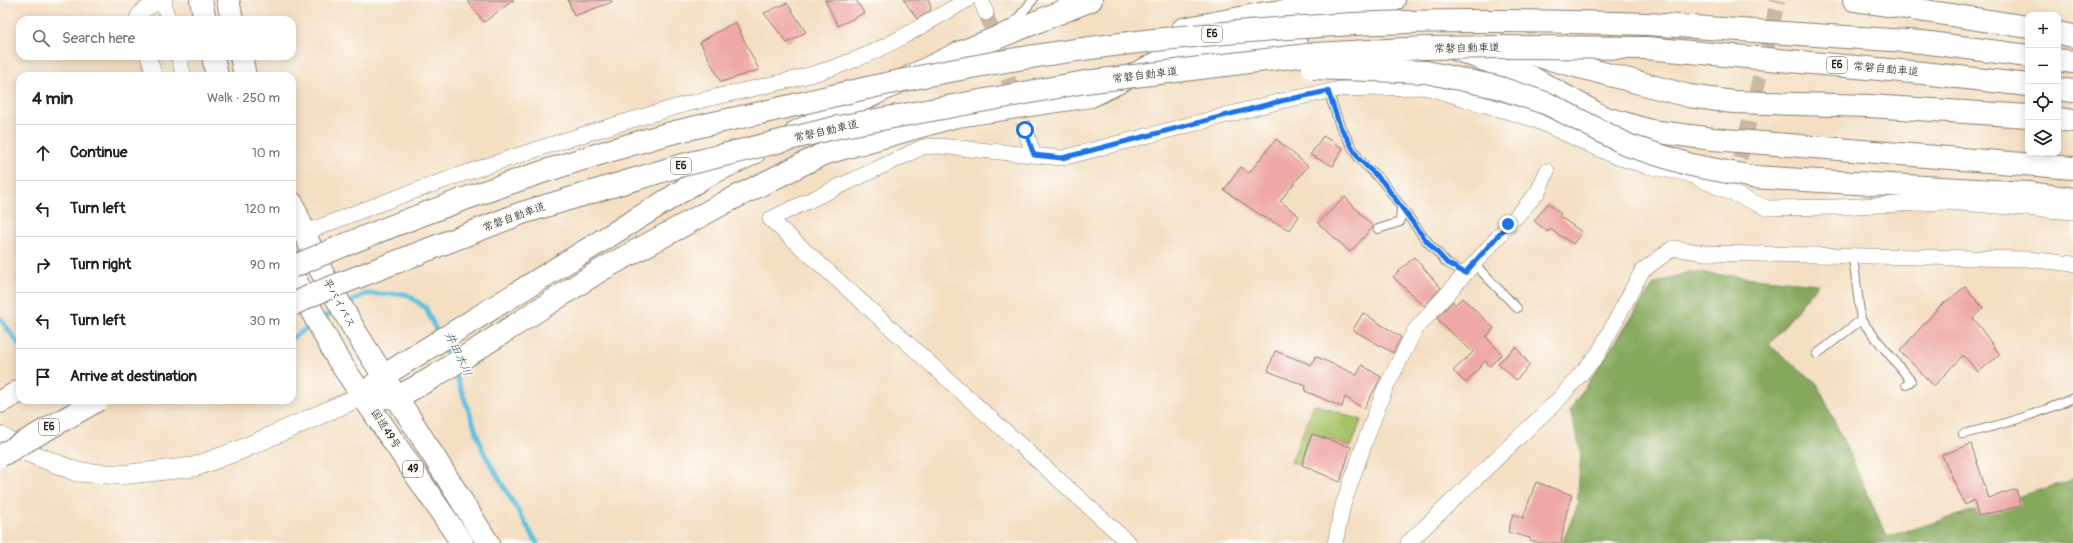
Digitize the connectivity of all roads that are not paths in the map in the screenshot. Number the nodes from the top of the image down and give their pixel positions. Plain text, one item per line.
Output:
1 (163, 0) edge
2 (201, 0) edge
3 (228, 0) edge
4 (966, 0) edge
5 (1033, 0) edge
6 (1090, 0) edge
7 (1394, 0) edge
8 (1854, 0) edge
9 (138, 16) edge
10 (167, 16) edge
11 (204, 16) edge
12 (231, 16) edge
13 (2025, 28) edge
14 (2061, 34) edge
15 (1003, 36) junction
16 (2073, 36) edge
17 (1432, 41) junction
18 (1056, 53) junction
19 (2025, 56) edge
20 (149, 60) edge
21 (179, 60) edge
22 (213, 60) edge
23 (241, 60) edge
24 (2061, 60) edge
25 (2073, 62) edge
26 (1179, 71) junction
27 (154, 72) edge
28 (183, 72) edge
29 (216, 72) edge
30 (244, 72) edge
31 (2025, 85) edge
32 (2061, 89) edge
33 (1328, 91) junction
34 (2073, 91) edge
35 (2025, 116) edge
36 (2061, 119) edge
37 (2073, 121) edge
38 (1025, 130) tunnel mouth
39 (1034, 155) junction
40 (2073, 168) edge
41 (1547, 171) dead end
42 (1740, 184) junction
43 (2073, 199) edge
44 (1401, 209) junction
45 (2073, 212) edge
46 (296, 214) edge
47 (1378, 228) dead end
48 (304, 233) junction
49 (1853, 256) junction
50 (2073, 264) edge
51 (296, 265) edge
52 (1469, 268) junction
53 (297, 291) edge
54 (1517, 308) dead end
55 (1861, 320) junction
56 (1817, 354) dead end
57 (383, 376) junction
58 (1906, 385) dead end
59 (16, 393) edge
60 (364, 395) junction
61 (396, 398) junction
62 (2073, 398) edge
63 (0, 402) edge
64 (91, 404) edge
65 (1963, 434) dead end
66 (0, 436) edge
67 (0, 456) edge
68 (462, 543) edge
69 (488, 543) edge
70 (1129, 543) edge
71 (1335, 543) edge
72 (1408, 543) edge

1 - 9 street
1 - 10 street
2 - 11 highway
3 - 12 highway
4 - 48 street
5 - 15 lane
6 - 15 highway
7 - 18 highway, bridge
8 - 13 highway
14 - 16 highway
15 - 57 highway
17 - 35 highway
17 - 40 highway
17 - 61 highway
18 - 19 highway, E6, bridge
18 - 51 highway, E6, bridge
20 - 27 street
21 - 28 street
22 - 29 highway
23 - 30 highway
24 - 25 highway
26 - 31 highway, 常磐自動車道 / E6, bridge
26 - 42 highway, bridge
26 - 53 highway, 常磐自動車道 / E6, bridge
32 - 34 highway
33 - 39 street
33 - 42 street
33 - 44 lane
36 - 37 highway
38 - 39 street
39 - 70 street
41 - 52 street
42 - 43 highway
42 - 45 street
44 - 47 lane
44 - 52 lane
46 - 48 highway, 平バイパス / 49
48 - 57 highway, 平バイパス / 49
49 - 50 street
49 - 55 lane
49 - 72 street
52 - 54 lane
52 - 71 street
53 - 60 highway, 49
55 - 56 lane
55 - 58 lane
57 - 60 highway
57 - 61 highway, 平バイパス / 49
59 - 63 highway
60 - 61 highway
60 - 66 street
60 - 68 highway, 国道49号 / 49
61 - 69 highway, 49
62 - 65 lane
64 - 67 highway, E6, bridge

